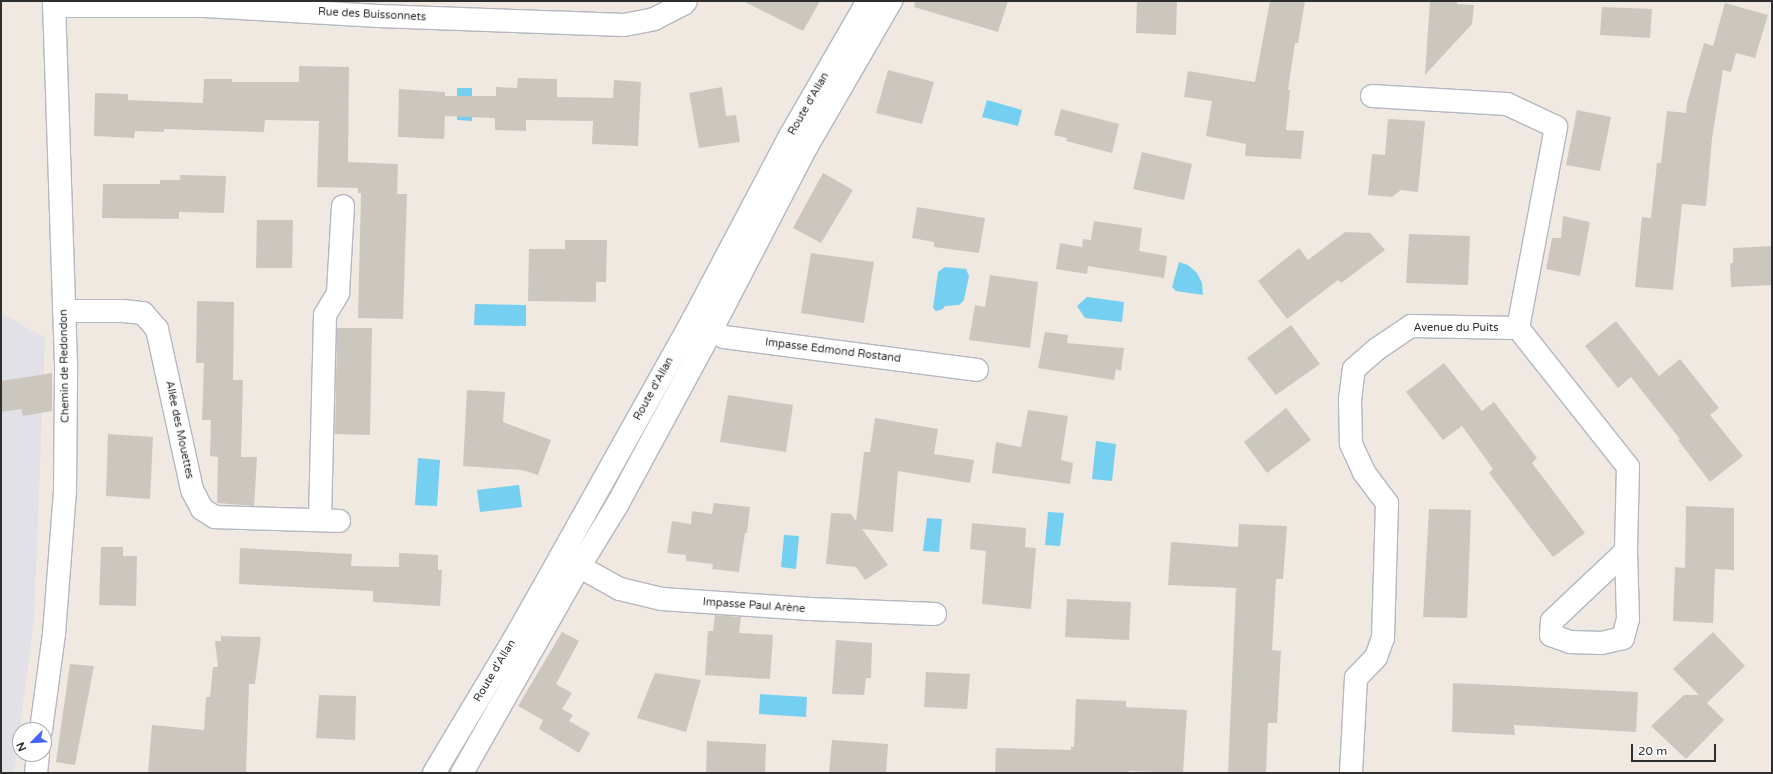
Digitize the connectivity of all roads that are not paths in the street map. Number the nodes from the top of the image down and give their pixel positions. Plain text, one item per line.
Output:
1 (686, 1) edge
2 (868, 1) edge
3 (890, 1) edge
4 (54, 3) edge
5 (1372, 96) dead end
6 (343, 206) dead end
7 (64, 311) junction
8 (703, 323) junction
9 (1518, 328) junction
10 (977, 370) dead end
11 (1626, 551) junction
12 (561, 556) junction
13 (579, 567) junction
14 (935, 614) dead end
15 (42, 722) edge
16 (37, 762) edge
17 (36, 773) edge
18 (434, 773) edge
19 (462, 773) edge
20 (1351, 773) edge

1 - 4 street, Rue des Buissonnets
2 - 8 street, Route d'Allan
3 - 8 street, Route d'Allan
4 - 7 street, Chemin de Redondon
5 - 9 street
6 - 7 street, Allée des Mouettes
7 - 15 street, Chemin de Redondon
8 - 10 street, Impasse Edmond Rostand
8 - 12 street, Route d'Allan
8 - 13 street, Route d'Allan
9 - 11 street
9 - 20 street, Avenue du Puits
11 - 11 street
12 - 13 street, Impasse Paul Arène
12 - 18 street, Route d'Allan
13 - 14 street, Impasse Paul Arène
13 - 19 street, Route d'Allan
16 - 17 street

